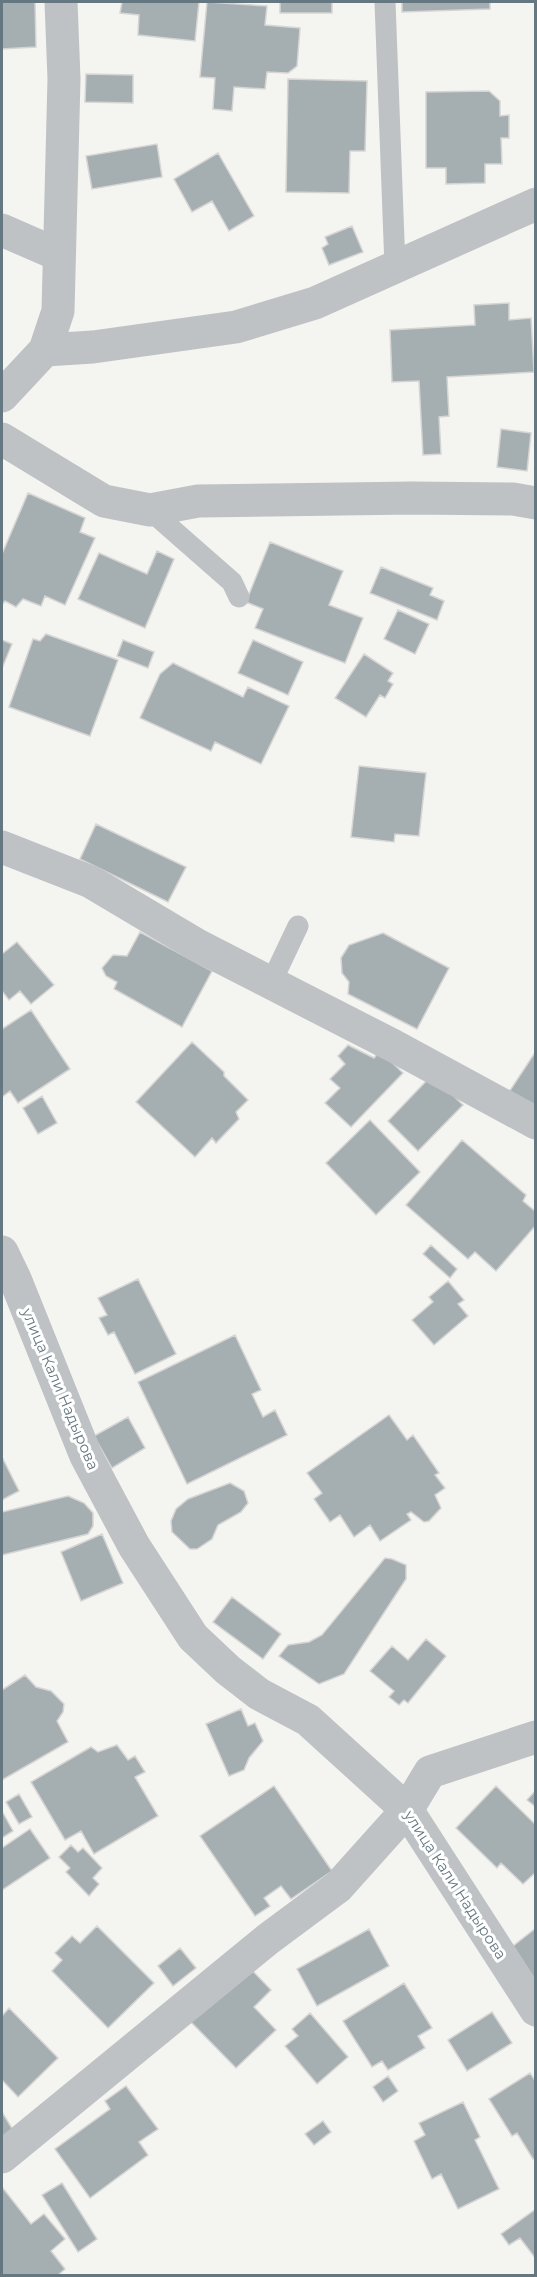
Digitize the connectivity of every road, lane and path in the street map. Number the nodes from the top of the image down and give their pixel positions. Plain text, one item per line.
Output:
1 (61, 2) edge
2 (385, 2) edge
3 (536, 204) edge
4 (2, 230) edge
5 (59, 255) junction
6 (395, 267) junction
7 (45, 350) junction
8 (2, 396) edge
9 (2, 439) edge
10 (536, 503) edge
11 (150, 510) junction
12 (239, 597) dead end
13 (2, 847) edge
14 (298, 926) dead end
15 (271, 983) junction
16 (536, 1123) edge
17 (2, 1252) edge
18 (536, 1737) edge
19 (407, 1810) junction
20 (536, 2010) edge
21 (2, 2157) edge

1 - 5 street
2 - 6 lane
3 - 6 street
4 - 5 street
5 - 7 street
6 - 7 street
7 - 8 street
9 - 11 street
10 - 11 street
11 - 12 lane
13 - 15 street
14 - 15 lane
15 - 16 street
17 - 19 street, улица Кали Надырова
18 - 19 street
19 - 20 street, улица Кали Надырова
19 - 21 street

